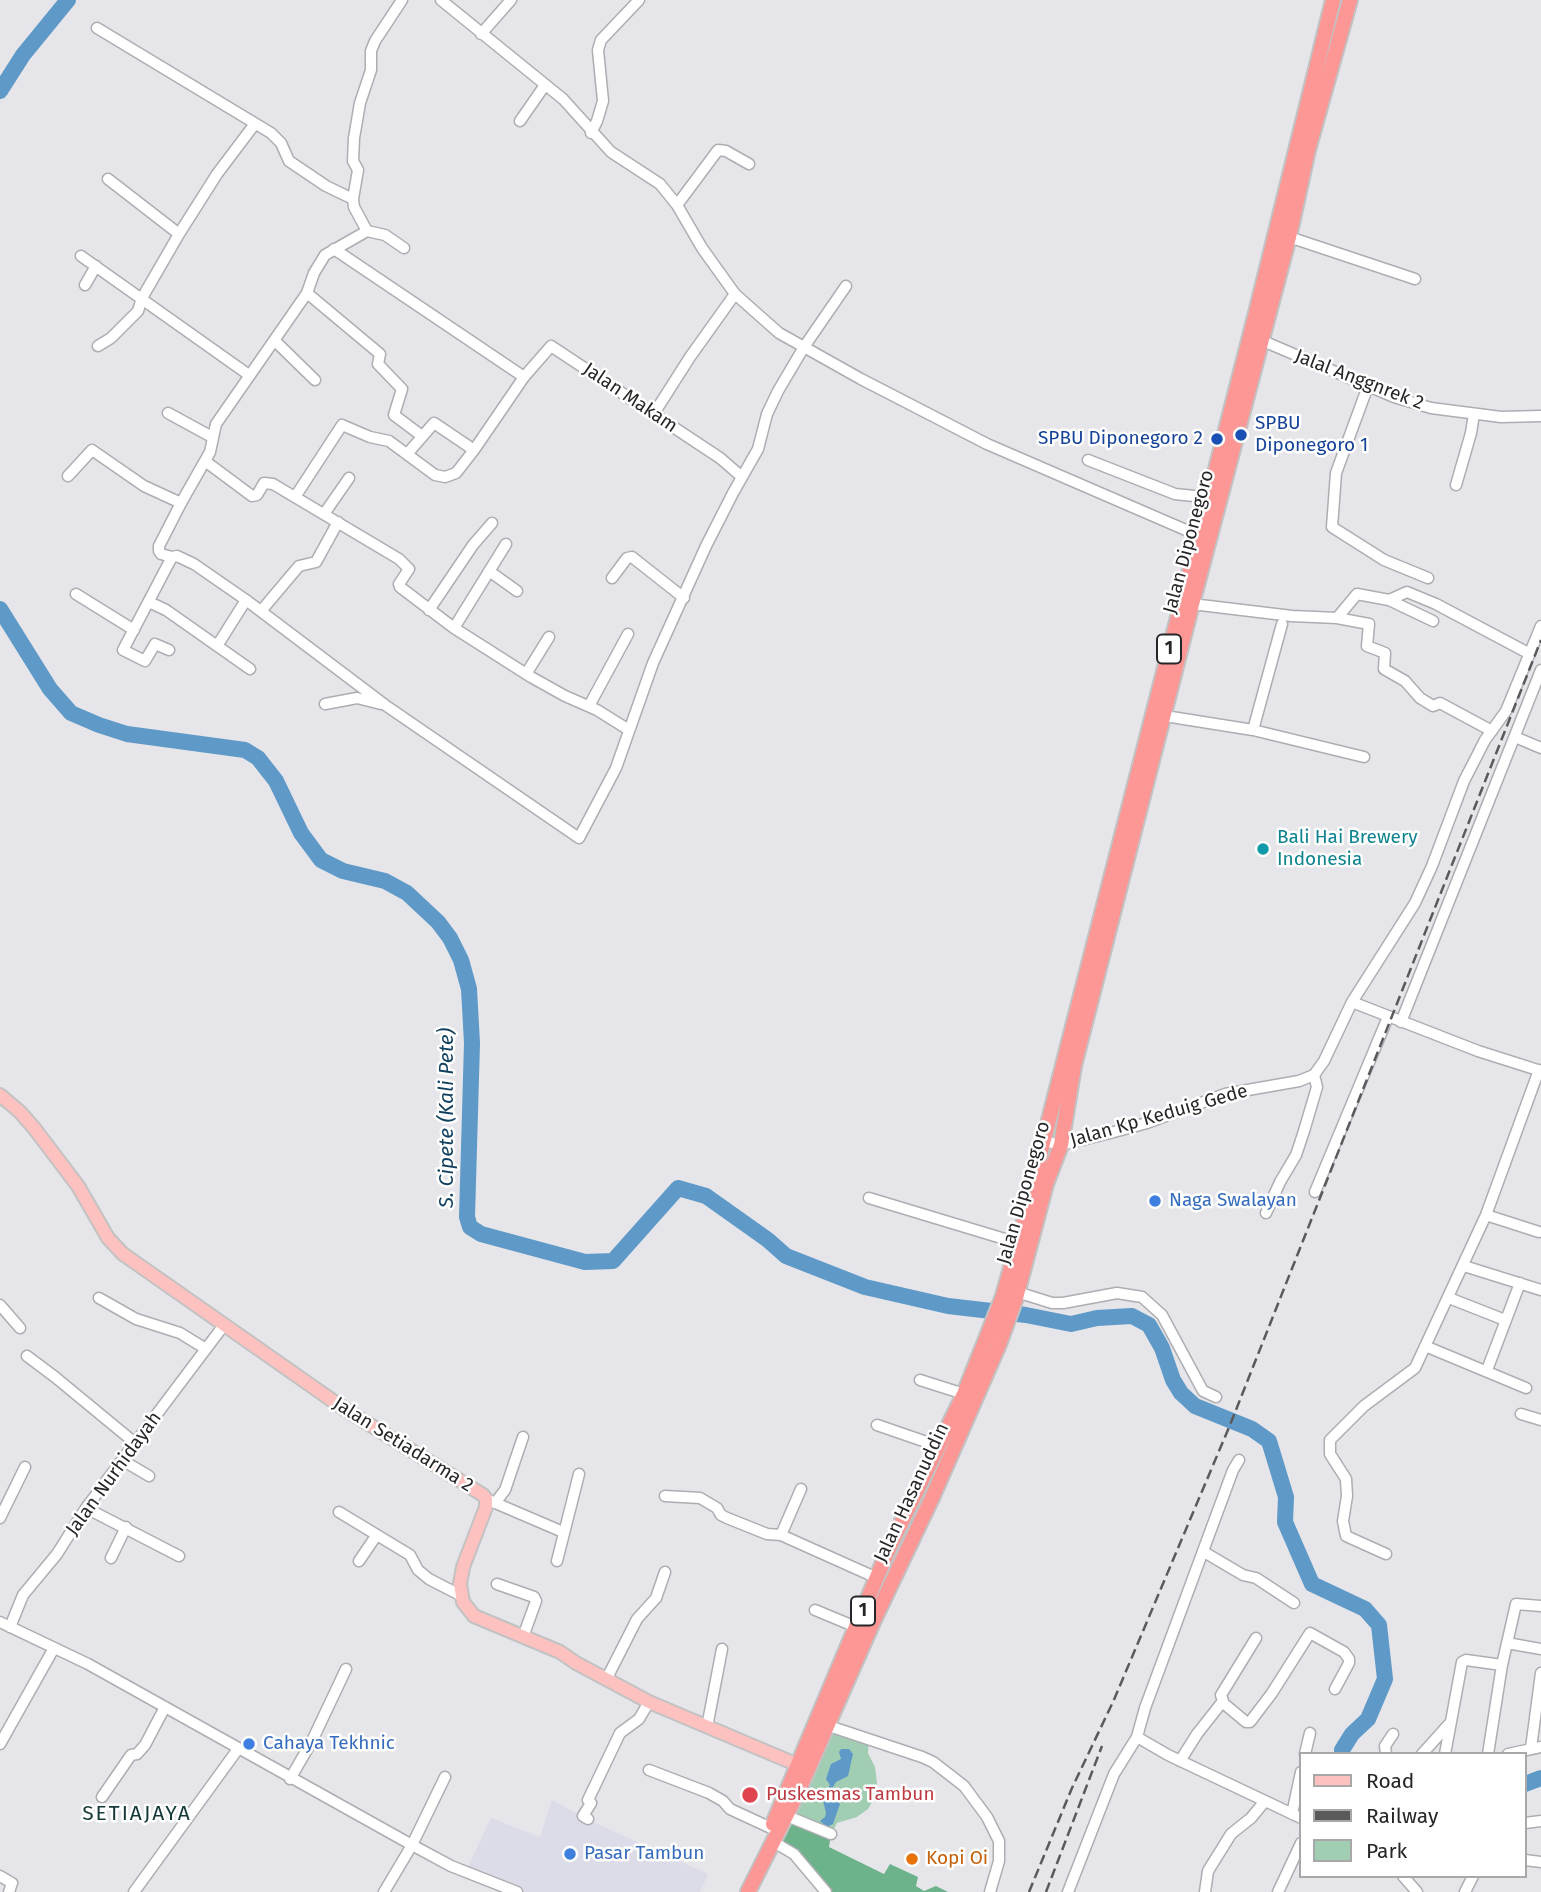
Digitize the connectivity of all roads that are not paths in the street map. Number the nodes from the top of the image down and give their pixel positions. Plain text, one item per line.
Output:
1 (402, 0) edge
2 (441, 0) edge
3 (511, 0) edge
4 (1334, 0) edge
5 (1350, 0) edge
6 (636, 1) edge
7 (97, 28) dead end
8 (481, 34) junction
9 (545, 86) junction
10 (520, 121) dead end
11 (254, 125) junction
12 (591, 133) junction
13 (749, 164) dead end
14 (108, 179) dead end
15 (353, 199) junction
16 (677, 205) junction
17 (367, 231) junction
18 (178, 234) junction
19 (1289, 237) junction
20 (404, 248) dead end
21 (334, 249) junction
22 (81, 256) dead end
23 (96, 266) junction
24 (1415, 279) dead end
25 (85, 285) dead end
26 (846, 286) dead end
27 (307, 293) junction
28 (735, 294) junction
29 (142, 298) junction
30 (275, 341) junction
31 (1263, 341) junction
32 (98, 346) dead end
33 (804, 347) junction
34 (249, 375) junction
35 (524, 377) junction
36 (315, 380) dead end
37 (1368, 386) junction
38 (168, 413) dead end
39 (1474, 414) junction
40 (653, 415) junction
41 (1541, 416) edge
42 (422, 436) junction
43 (212, 437) junction
44 (474, 450) junction
45 (408, 453) junction
46 (1088, 460) dead end
47 (205, 461) junction
48 (68, 476) dead end
49 (743, 477) junction
50 (349, 478) dead end
51 (1456, 485) dead end
52 (295, 497) junction
53 (1213, 498) junction
54 (181, 503) junction
55 (324, 514) junction
56 (338, 522) junction
57 (492, 523) dead end
58 (1203, 538) junction
59 (506, 544) dead end
60 (172, 557) junction
61 (489, 571) junction
62 (612, 578) dead end
63 (1427, 578) dead end
64 (517, 591) dead end
65 (76, 594) dead end
66 (684, 598) junction
67 (246, 600) junction
68 (1389, 600) junction
69 (149, 602) junction
70 (1192, 604) junction
71 (429, 610) junction
72 (261, 611) junction
73 (1337, 618) junction
74 (1433, 621) dead end
75 (1282, 624) dead end
76 (1541, 626) edge
77 (454, 628) junction
78 (134, 630) junction
79 (628, 634) dead end
80 (549, 637) dead end
81 (217, 646) junction
82 (169, 650) dead end
83 (1530, 654) junction
84 (250, 668) dead end
85 (1541, 670) edge
86 (526, 674) junction
87 (325, 704) dead end
88 (385, 705) junction
89 (590, 706) junction
90 (1165, 716) junction
91 (629, 730) junction
92 (1253, 730) junction
93 (1492, 731) junction
94 (1515, 737) junction
95 (1541, 748) edge
96 (1364, 757) dead end
97 (1352, 1002) junction
98 (1388, 1017) junction
99 (1401, 1022) junction
100 (1540, 1070) edge
101 (1314, 1074) junction
102 (0, 1095) edge
103 (1044, 1141) junction
104 (1061, 1145) junction
105 (1315, 1192) dead end
106 (869, 1198) dead end
107 (1266, 1213) dead end
108 (1486, 1215) junction
109 (1539, 1232) dead end
110 (1024, 1244) junction
111 (1464, 1266) junction
112 (1520, 1283) junction
113 (1541, 1290) edge
114 (1012, 1296) junction
115 (99, 1298) dead end
116 (1449, 1298) junction
117 (0, 1305) edge
118 (1505, 1320) junction
119 (224, 1325) junction
120 (20, 1328) dead end
121 (993, 1340) junction
122 (1425, 1346) junction
123 (206, 1349) junction
124 (27, 1356) dead end
125 (1487, 1370) junction
126 (920, 1380) dead end
127 (1526, 1388) dead end
128 (964, 1394) junction
129 (1216, 1397) dead end
130 (1521, 1414) dead end
131 (1541, 1420) edge
132 (877, 1425) dead end
133 (523, 1437) dead end
134 (135, 1443) junction
135 (938, 1447) junction
136 (122, 1460) junction
137 (1239, 1461) dead end
138 (25, 1467) dead end
139 (579, 1474) dead end
140 (149, 1476) dead end
141 (801, 1489) dead end
142 (665, 1496) dead end
143 (490, 1501) junction
144 (86, 1508) junction
145 (339, 1512) dead end
146 (0, 1518) edge
147 (126, 1527) junction
148 (563, 1532) junction
149 (781, 1535) junction
150 (376, 1536) junction
151 (1204, 1552) junction
152 (1386, 1554) dead end
153 (179, 1556) dead end
154 (111, 1558) dead end
155 (359, 1560) dead end
156 (557, 1561) dead end
157 (665, 1572) dead end
158 (877, 1578) junction
159 (497, 1584) dead end
160 (460, 1595) junction
161 (1294, 1603) dead end
162 (1541, 1606) edge
163 (815, 1610) dead end
164 (0, 1622) edge
165 (10, 1627) junction
166 (856, 1627) junction
167 (523, 1637) junction
168 (1256, 1638) dead end
169 (1507, 1643) junction
170 (54, 1648) junction
171 (722, 1648) dead end
172 (1541, 1649) edge
173 (1502, 1665) junction
174 (346, 1669) dead end
175 (1541, 1673) edge
176 (606, 1680) junction
177 (1335, 1689) dead end
178 (649, 1702) junction
179 (1222, 1702) junction
180 (165, 1707) junction
181 (1450, 1723) junction
182 (829, 1726) junction
183 (707, 1727) junction
184 (1310, 1733) dead end
185 (1393, 1734) dead end
186 (1137, 1737) junction
187 (0, 1744) edge
188 (1536, 1748) edge
189 (238, 1749) junction
190 (1305, 1752) edge
191 (1386, 1752) edge
192 (1424, 1752) edge
193 (1445, 1752) edge
194 (1488, 1752) edge
195 (1517, 1752) edge
196 (1180, 1761) junction
197 (798, 1765) junction
198 (649, 1769) dead end
199 (445, 1777) dead end
200 (290, 1779) junction
201 (1300, 1783) edge
202 (102, 1797) dead end
203 (1265, 1801) junction
204 (787, 1816) junction
205 (1297, 1816) edge
206 (588, 1819) dead end
207 (831, 1834) dead end
208 (772, 1835) junction
209 (1300, 1845) edge
210 (412, 1846) junction
211 (0, 1876) edge
212 (1405, 1878) edge
213 (9, 1892) edge
214 (134, 1892) edge
215 (384, 1892) edge
216 (517, 1892) edge
217 (741, 1892) edge
218 (748, 1892) edge
219 (826, 1892) edge
220 (990, 1892) edge
221 (1068, 1892) edge
222 (1205, 1892) edge
223 (1279, 1892) edge
224 (1417, 1892) edge

1 - 15 street
2 - 8 street
3 - 8 street
4 - 53 highway, Jalan Diponegoro / 1
5 - 19 highway, Jalan Diponegoro / 1
6 - 12 street
7 - 11 street
8 - 9 street
9 - 10 street
9 - 12 street
11 - 15 street
11 - 18 street
12 - 16 street
13 - 16 street
14 - 18 street
15 - 17 street
16 - 28 street
17 - 20 street
17 - 21 street
18 - 29 street
19 - 24 street
19 - 31 highway, Jalan Diponegoro / 1
21 - 27 street
21 - 35 street
22 - 23 street
23 - 25 street
23 - 29 street
26 - 33 street
27 - 30 street
27 - 42 street
28 - 33 street
28 - 40 street
29 - 32 street
29 - 34 street
30 - 34 street
30 - 36 street
31 - 37 street, Jalal Anggnrek 2
31 - 53 highway, Jalan Diponegoro / 1
33 - 49 street
33 - 58 street
34 - 43 street
35 - 40 street, Jalan Makam
35 - 44 street, Jalan Makam
37 - 39 street, Jalal Anggnrek 2
37 - 63 street
38 - 43 street
39 - 41 street, Jalal Anggnrek 2
39 - 51 street
40 - 49 street, Jalan Makam
42 - 44 street
42 - 45 street
43 - 47 street
44 - 45 street, Jalan Makam
45 - 52 street
46 - 53 street
47 - 52 street
47 - 54 street
48 - 54 street
49 - 66 street
50 - 55 street
52 - 55 street
53 - 58 highway, Jalan Diponegoro / 1
54 - 60 street
55 - 56 street
56 - 71 street
56 - 72 street
57 - 71 street
58 - 70 highway, Jalan Diponegoro / 1
58 - 103 highway, Jalan Diponegoro / 1
59 - 61 street
60 - 67 street
60 - 69 street
61 - 64 street
61 - 77 street
62 - 66 street
65 - 78 street
66 - 91 street
67 - 72 street
67 - 81 street
68 - 73 street
68 - 74 street
68 - 83 street
69 - 78 street
69 - 81 street
70 - 73 street
70 - 90 highway, Jalan Diponegoro / 1
71 - 77 street
72 - 88 street
73 - 93 street
75 - 92 street
76 - 83 street
77 - 86 street
78 - 82 street
79 - 89 street
80 - 86 street
81 - 84 street
83 - 93 street
85 - 94 street
86 - 89 street
87 - 88 street
88 - 91 street
89 - 91 street
90 - 92 street
90 - 104 highway, Jalan Diponegoro / 1
92 - 96 street
93 - 97 street
94 - 95 street
94 - 99 street
97 - 98 street
97 - 101 street
98 - 99 street
98 - 105 street
99 - 100 street
100 - 108 street
101 - 104 street, Jalan Kp Keduig Gede
101 - 107 street
102 - 119 main road, Jalan Setiadarma 2
103 - 104 street, Jalan Kp Keduig Gede
103 - 110 highway, Jalan Diponegoro / 1
104 - 110 highway, Jalan Diponegoro / 1
106 - 110 street
108 - 109 street
108 - 111 street
110 - 114 highway, Jalan Diponegoro / 1
111 - 112 street
111 - 116 street
112 - 113 street
112 - 118 street
114 - 121 highway, Jalan Hasanuddin / 1
114 - 129 street
115 - 123 street
116 - 118 street
116 - 122 street
117 - 120 street
118 - 125 street
119 - 123 street, Jalan Nurhidayah
119 - 143 main road, Jalan Setiadarma 2
121 - 128 highway, Jalan Hasanuddin / 1
121 - 182 highway, Jalan Hasanuddin / 1
122 - 125 street
122 - 152 street
123 - 134 street, Jalan Nurhidayah
124 - 134 street
125 - 127 street
126 - 128 street
128 - 135 highway, Jalan Hasanuddin / 1
130 - 131 street
132 - 135 street
133 - 143 street
134 - 136 street, Jalan Nurhidayah
135 - 158 highway, Jalan Hasanuddin / 1
136 - 140 street
136 - 144 street, Jalan Nurhidayah
137 - 151 street
138 - 146 street
139 - 148 street
141 - 149 street
142 - 149 street
143 - 148 street
143 - 160 main road, Jalan Setiadarma 2
144 - 147 street
144 - 165 street, Jalan Nurhidayah
145 - 150 street
147 - 153 street
147 - 154 street
148 - 156 street
149 - 158 street
150 - 155 street
150 - 160 street
151 - 161 street
151 - 186 street
157 - 176 street
158 - 166 highway, Jalan Hasanuddin / 1
159 - 167 street
160 - 167 main road
162 - 169 street
163 - 166 street
164 - 165 street
165 - 170 street
166 - 197 highway, Jalan Hasanuddin / 1
167 - 176 main road
168 - 179 street
169 - 172 street
169 - 173 street
170 - 180 street
170 - 187 street
171 - 183 street
173 - 181 street
173 - 194 street
174 - 200 street
175 - 188 street
176 - 178 main road
177 - 179 street
178 - 183 main road
178 - 206 street
179 - 196 street
180 - 189 street
180 - 202 street
181 - 192 street
181 - 193 street
182 - 204 highway, Jalan Hasanuddin / 1
182 - 220 street
183 - 197 main road
184 - 190 street
185 - 191 street
186 - 196 street
186 - 221 street
188 - 195 street
189 - 200 street
189 - 214 street
196 - 203 street
197 - 208 highway, Jalan Hasanuddin / 1
198 - 208 street
199 - 210 street
200 - 210 street
201 - 205 street
203 - 205 street
203 - 222 street
204 - 207 street
204 - 208 highway, Jalan Hasanuddin / 1
208 - 217 highway, Jalan Hasanuddin / 1
208 - 218 highway, Jalan Hasanuddin / 1
208 - 219 street
209 - 223 street
210 - 215 street
210 - 216 street
211 - 213 street
212 - 224 street

